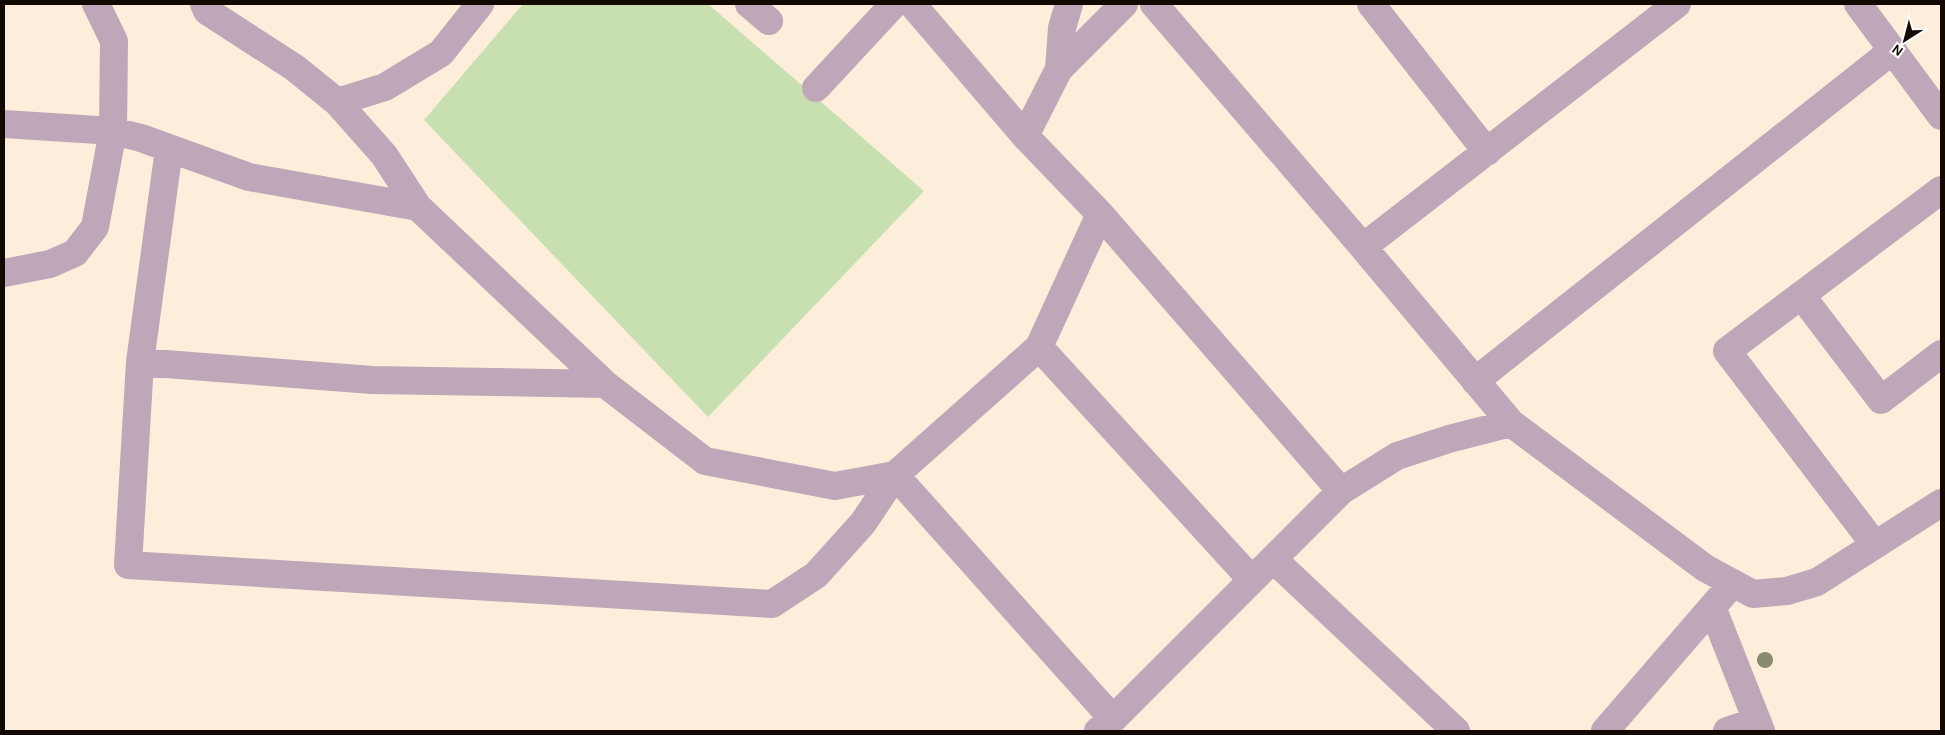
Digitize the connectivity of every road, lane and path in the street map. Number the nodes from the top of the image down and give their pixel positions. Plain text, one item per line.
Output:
1 (96, 4) edge
2 (204, 4) edge
3 (480, 4) edge
4 (894, 4) edge
5 (912, 4) edge
6 (1069, 4) edge
7 (1124, 4) edge
8 (1154, 4) edge
9 (1677, 4) edge
10 (1858, 4) edge
11 (1379, 6) edge
12 (1893, 50) junction
13 (1059, 69) junction
14 (816, 88) dead end
15 (337, 102) junction
16 (1941, 116) edge
17 (4, 124) edge
18 (113, 131) junction
19 (1025, 136) junction
20 (169, 149) junction
21 (1487, 152) junction
22 (1941, 190) edge
23 (418, 206) junction
24 (1100, 214) junction
25 (1364, 247) junction
26 (4, 273) edge
27 (1800, 296) junction
28 (1039, 347) junction
29 (1941, 354) edge
30 (140, 362) junction
31 (1475, 381) junction
32 (605, 384) junction
33 (1511, 423) junction
34 (895, 475) junction
35 (1341, 491) junction
36 (1941, 503) edge
37 (1875, 545) junction
38 (1273, 559) junction
39 (1252, 580) junction
40 (1733, 583) junction
41 (1712, 607) junction
42 (1106, 725) edge
43 (1759, 726) edge
44 (1456, 731) edge
45 (1605, 731) edge
46 (1727, 731) edge

1 - 18 street
2 - 15 street
3 - 15 street
4 - 14 street
5 - 19 street
6 - 13 street
7 - 13 street
8 - 25 street
9 - 21 street
10 - 12 street
11 - 21 street
12 - 16 street
12 - 31 street
13 - 19 street
15 - 23 street
17 - 18 street
18 - 20 street
18 - 26 street
19 - 24 street
20 - 23 street
20 - 30 street
21 - 25 street
22 - 27 street
23 - 32 street
24 - 28 street
24 - 35 street
25 - 31 street
27 - 29 street
27 - 37 street
28 - 34 street
28 - 39 street
30 - 32 street
30 - 34 street
31 - 33 street
32 - 34 street
33 - 35 street
33 - 40 street
34 - 42 street
35 - 38 street
36 - 37 street
37 - 40 street
38 - 39 street
38 - 44 street
39 - 42 street
40 - 41 street
41 - 43 street
41 - 45 street
43 - 46 street

